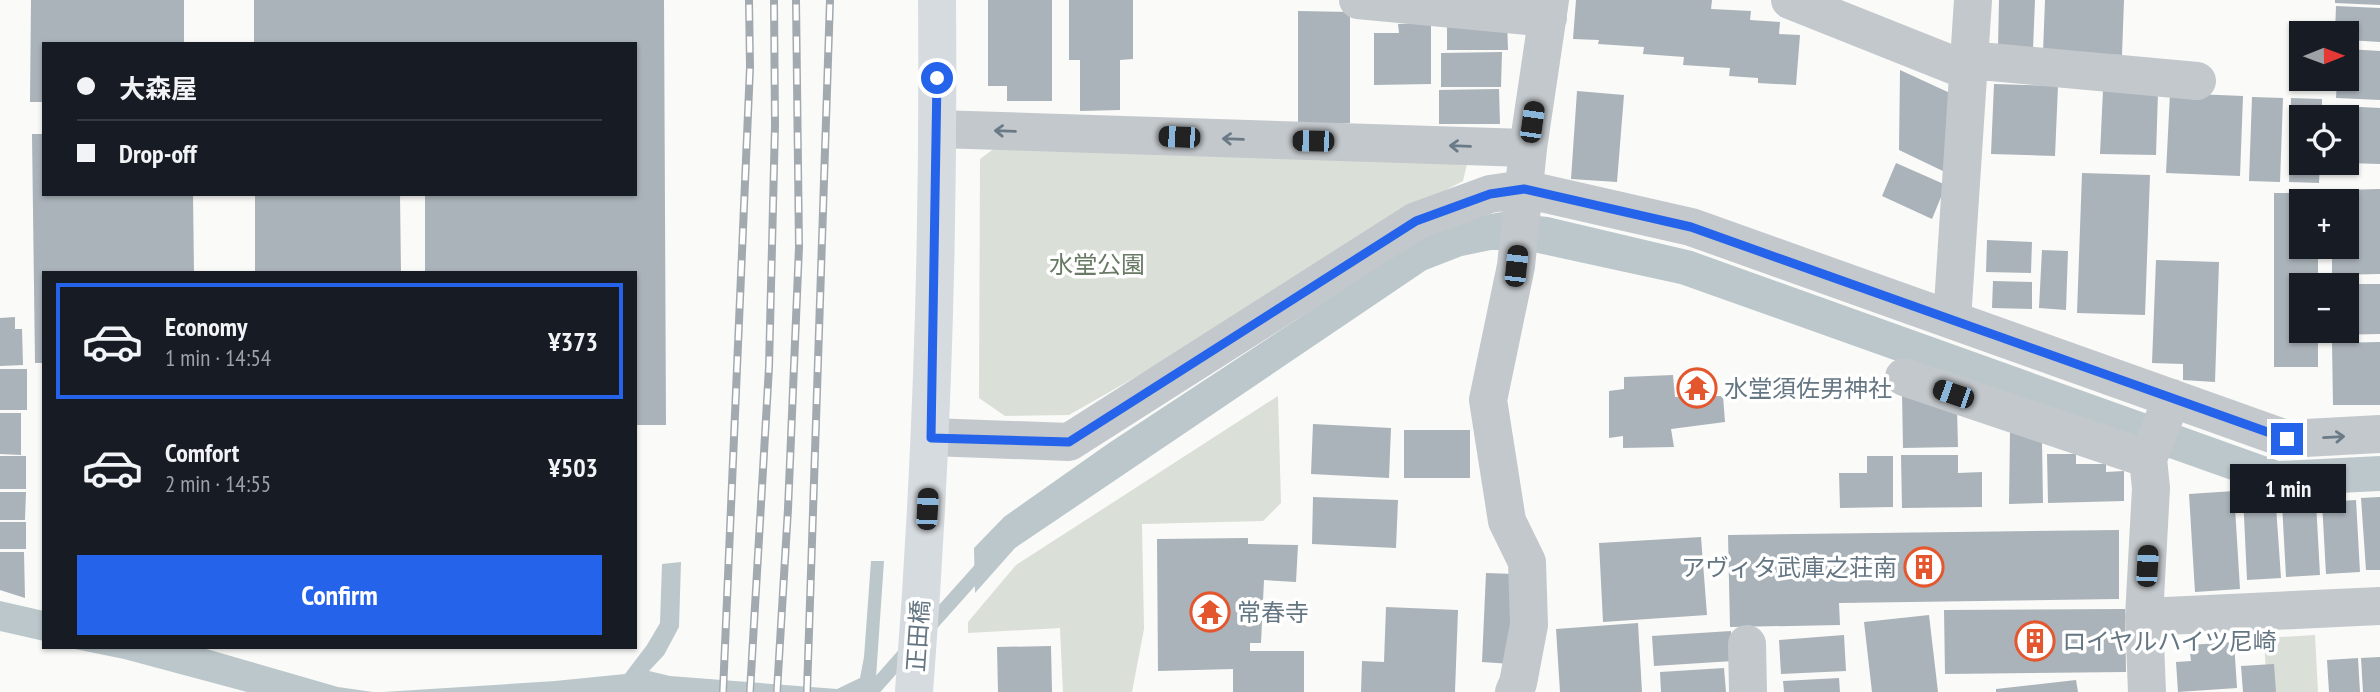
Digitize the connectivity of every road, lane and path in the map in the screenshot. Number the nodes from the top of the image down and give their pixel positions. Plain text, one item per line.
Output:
1 (937, 0) edge
2 (1358, 0) edge
3 (1790, 0) edge
4 (1973, 0) edge
5 (1549, 9) edge
6 (1969, 66) junction
7 (2197, 81) dead end
8 (937, 129) junction
9 (1528, 148) junction
10 (1523, 196) junction
11 (1952, 320) junction
12 (1904, 377) dead end
13 (2169, 405) junction
14 (2380, 434) edge
15 (931, 438) junction
16 (2148, 459) junction
17 (2380, 606) edge
18 (2144, 617) junction
19 (1747, 644) dead end
20 (914, 692) edge
21 (1514, 692) edge
22 (1748, 692) edge
23 (2147, 692) edge

1 - 8 street, 正田橋
2 - 5 street
3 - 6 street
4 - 6 street
5 - 9 street
6 - 7 street
6 - 11 street
9 -> 8 street
8 - 15 street, 正田橋
9 - 10 street
10 - 11 street
10 - 15 street
10 - 21 street
11 - 13 street
12 - 16 street
13 -> 14 street
13 - 16 street
15 - 20 street, 正田橋
16 - 18 street
17 - 18 street
18 - 23 street
19 - 22 street

